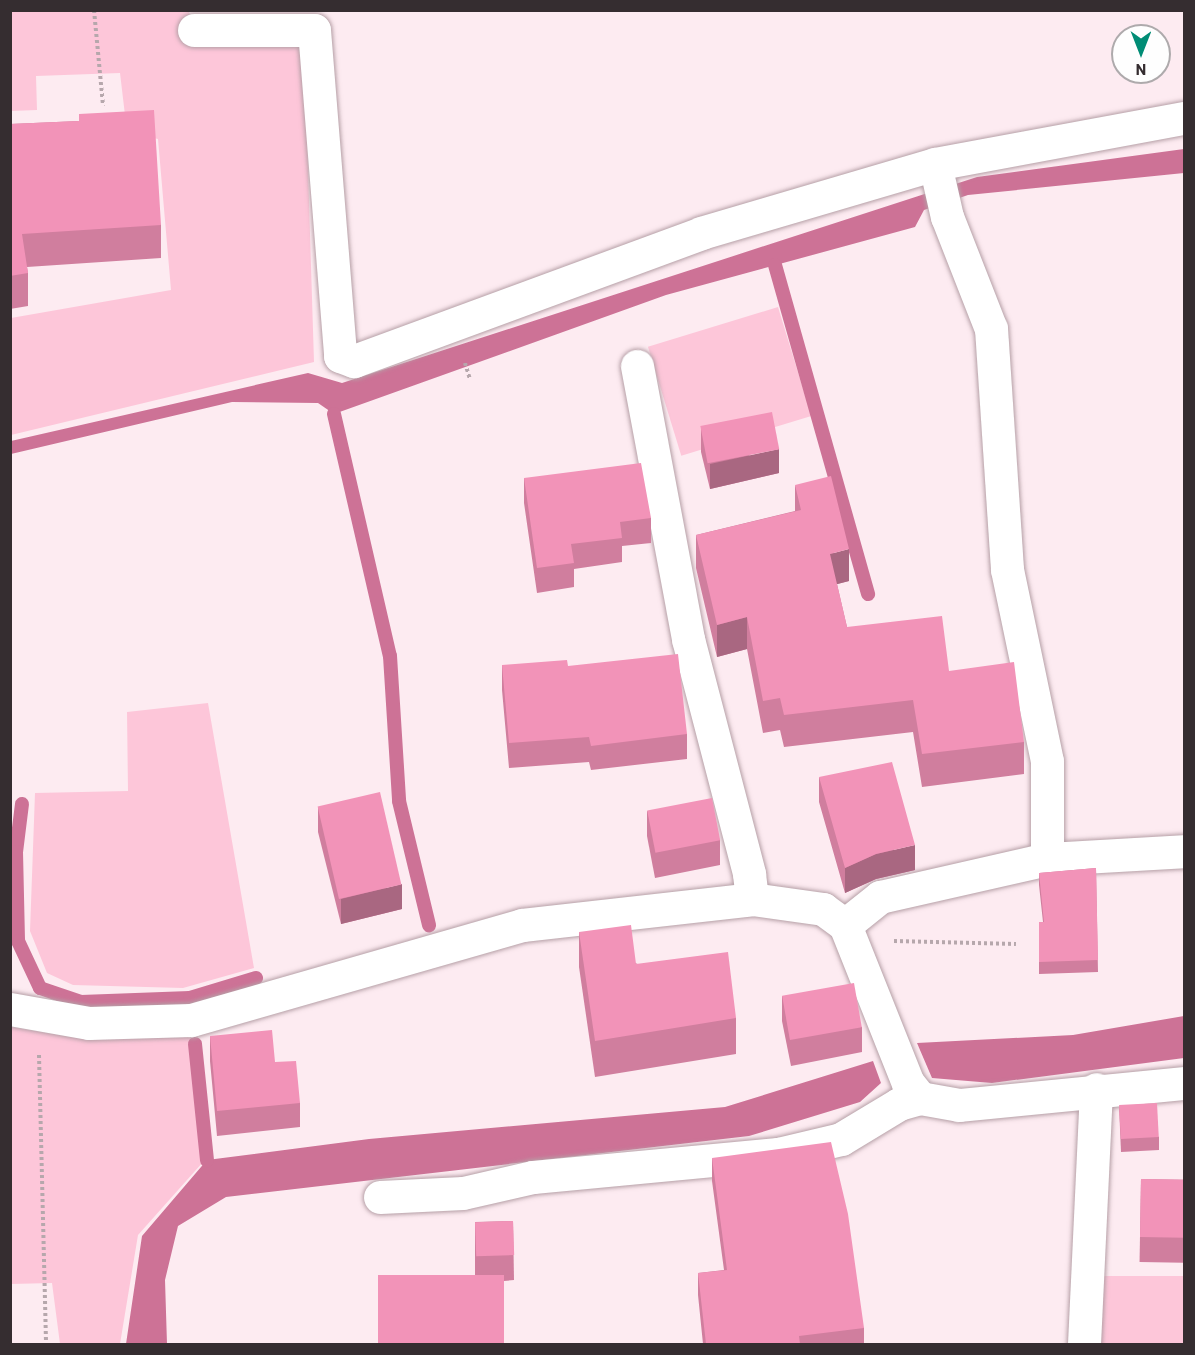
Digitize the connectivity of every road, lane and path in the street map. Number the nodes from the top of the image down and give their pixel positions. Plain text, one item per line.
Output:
1 (94, 10) edge
2 (194, 30) dead end
3 (103, 106) dead end
4 (1185, 118) edge
5 (937, 173) junction
6 (637, 366) dead end
7 (1185, 850) edge
8 (1047, 859) junction
9 (752, 899) junction
10 (848, 932) junction
11 (1016, 944) dead end
12 (25, 1013) edge
13 (1185, 1083) edge
14 (1096, 1089) junction
15 (920, 1098) junction
16 (380, 1197) dead end
17 (46, 1344) edge
18 (1084, 1344) edge

1 - 3 path
2 - 5 street
4 - 5 street
5 - 8 street
6 - 9 street
7 - 8 street
8 - 10 street
9 - 10 street
9 - 12 street
10 - 11 path
10 - 15 street
12 - 17 path
13 - 14 street
14 - 15 street
14 - 18 street
15 - 16 street

